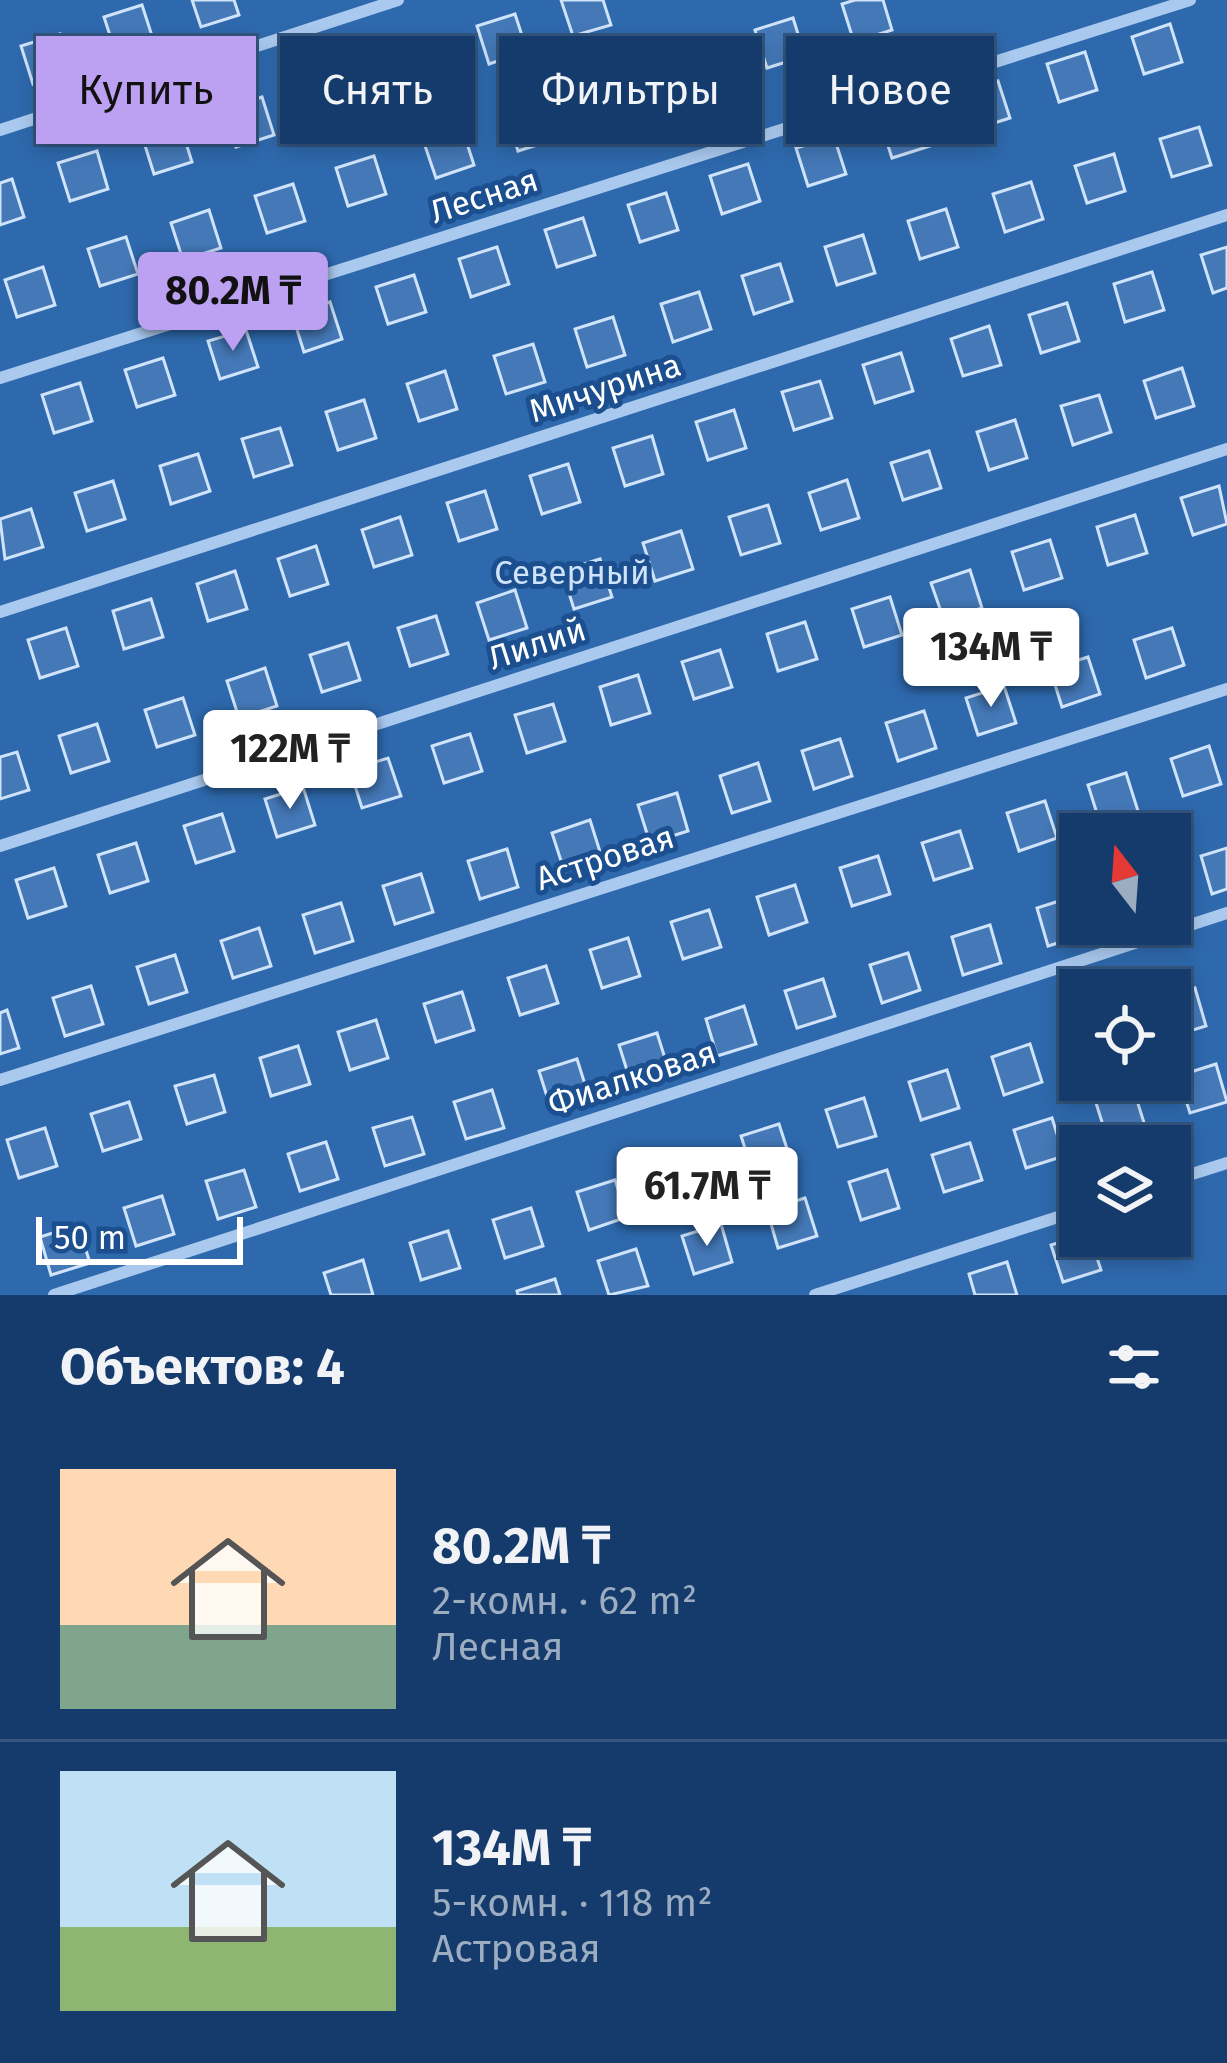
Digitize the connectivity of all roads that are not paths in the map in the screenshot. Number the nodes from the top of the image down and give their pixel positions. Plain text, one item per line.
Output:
1 (398, 0) edge
2 (1190, 0) edge
3 (0, 130) edge
4 (1227, 214) edge
5 (0, 379) edge
6 (1227, 449) edge
7 (0, 612) edge
8 (1227, 688) edge
9 (0, 846) edge
10 (1227, 913) edge
11 (0, 1080) edge
12 (1227, 1163) edge
13 (1191, 1174) edge
14 (1059, 1217) edge
15 (54, 1295) edge
16 (815, 1295) edge

1 - 3 street
2 - 5 street, Лесная
4 - 7 street, Мичурина
6 - 9 street, Лилий
8 - 11 street, Астровая
10 - 15 street, Фиалковая
12 - 13 street
14 - 16 street

